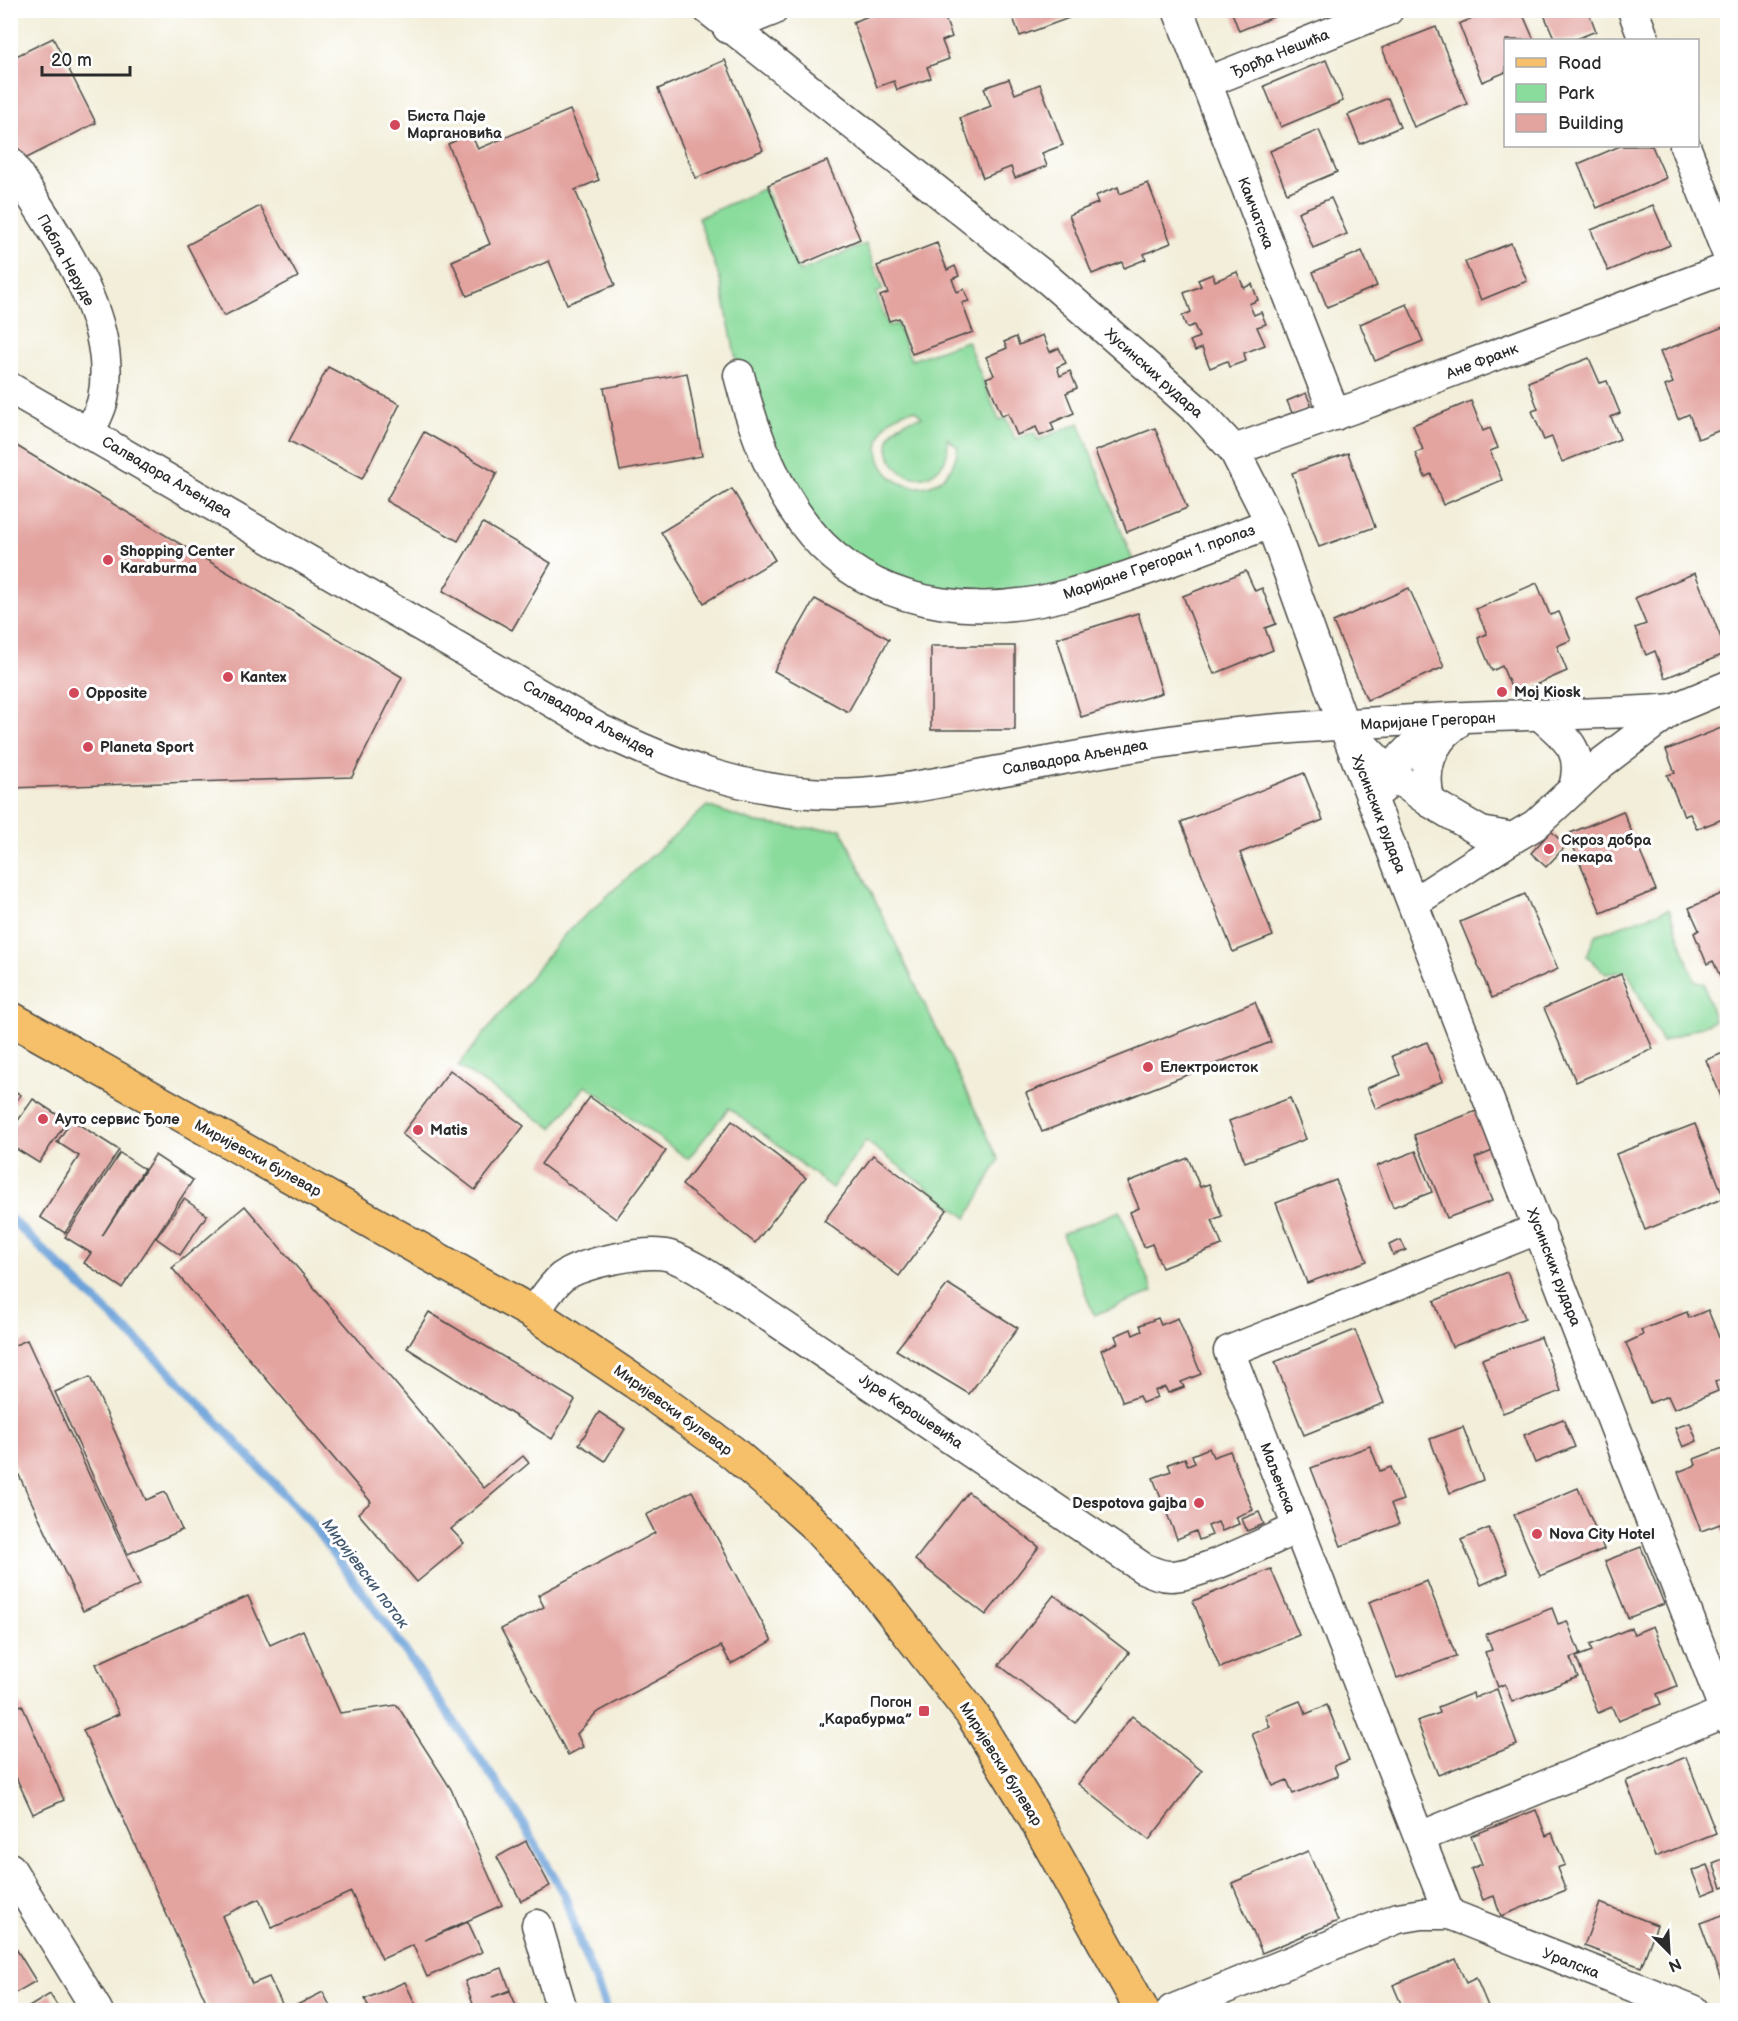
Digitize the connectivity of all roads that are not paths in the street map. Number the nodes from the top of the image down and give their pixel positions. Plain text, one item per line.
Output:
1 (773, 10) edge
2 (1178, 10) edge
3 (1388, 10) edge
4 (1633, 10) edge
5 (718, 19) edge
6 (1644, 39) edge
7 (1205, 83) junction
8 (1685, 147) edge
9 (10, 162) edge
10 (1728, 255) edge
11 (1728, 268) edge
12 (739, 375) dead end
13 (10, 388) edge
14 (1335, 415) junction
15 (89, 433) junction
16 (1234, 450) junction
17 (1271, 524) junction
18 (1728, 686) edge
19 (1674, 709) junction
20 (1541, 716) junction
21 (1468, 717) junction
22 (1344, 726) junction
23 (1390, 772) junction
24 (1574, 788) junction
25 (1430, 802) junction
26 (1375, 803) junction
27 (1513, 838) junction
28 (1413, 903) junction
29 (10, 1018) edge
30 (1540, 1228) junction
31 (533, 1313) junction
32 (1298, 1528) junction
33 (1726, 1716) edge
34 (1420, 1837) junction
35 (10, 1868) edge
36 (1449, 1914) junction
37 (537, 1924) dead end
38 (97, 2010) edge
39 (562, 2010) edge
40 (1142, 2010) edge
41 (1172, 2010) edge
42 (1693, 2010) edge

1 - 5 street
2 - 7 street, Камчатска
3 - 7 street, Ђорђа Нешића
4 - 6 street
5 - 16 street, Хусинских рудара
7 - 14 street, Камчатска
8 - 10 street
9 - 15 street, Пабла Неруде
11 - 14 street, Ане Франк
12 - 17 street, Маријане Грегоран 1. пролаз
13 - 15 street, Салвадора Аљендеа
14 - 16 street, Ане Франк
15 - 22 street, Салвадора Аљендеа
16 - 17 street, Хусинских рудара
17 - 22 street, Хусинских рудара
18 - 19 street, Маријане Грегоран
19 - 20 street, Маријане Грегоран
19 - 24 street, Маријане Грегоран
20 - 21 street, Маријане Грегоран
20 - 24 street
21 - 22 street, Маријане Грегоран
21 - 23 street
21 - 25 street
22 - 23 street, Маријане Грегоран
22 - 26 street, Хусинских рудара
23 - 25 street, Маријане Грегоран
23 - 26 street
24 - 27 street, Маријане Грегоран
25 - 27 street, Маријане Грегоран
26 - 28 street, Хусинских рудара
27 - 28 street
28 - 30 street, Хусинских рудара
29 - 31 main road, Миријевски булевар
30 - 32 street, Маљенска
30 - 33 street, Хусинских рудара
31 - 32 street, Јуре Керошевића
31 - 40 main road, Миријевски булевар
32 - 34 street, Маљенска
33 - 34 street
34 - 36 street, Маљенска
35 - 38 street
36 - 41 street
36 - 42 street, Уралска
37 - 39 street

